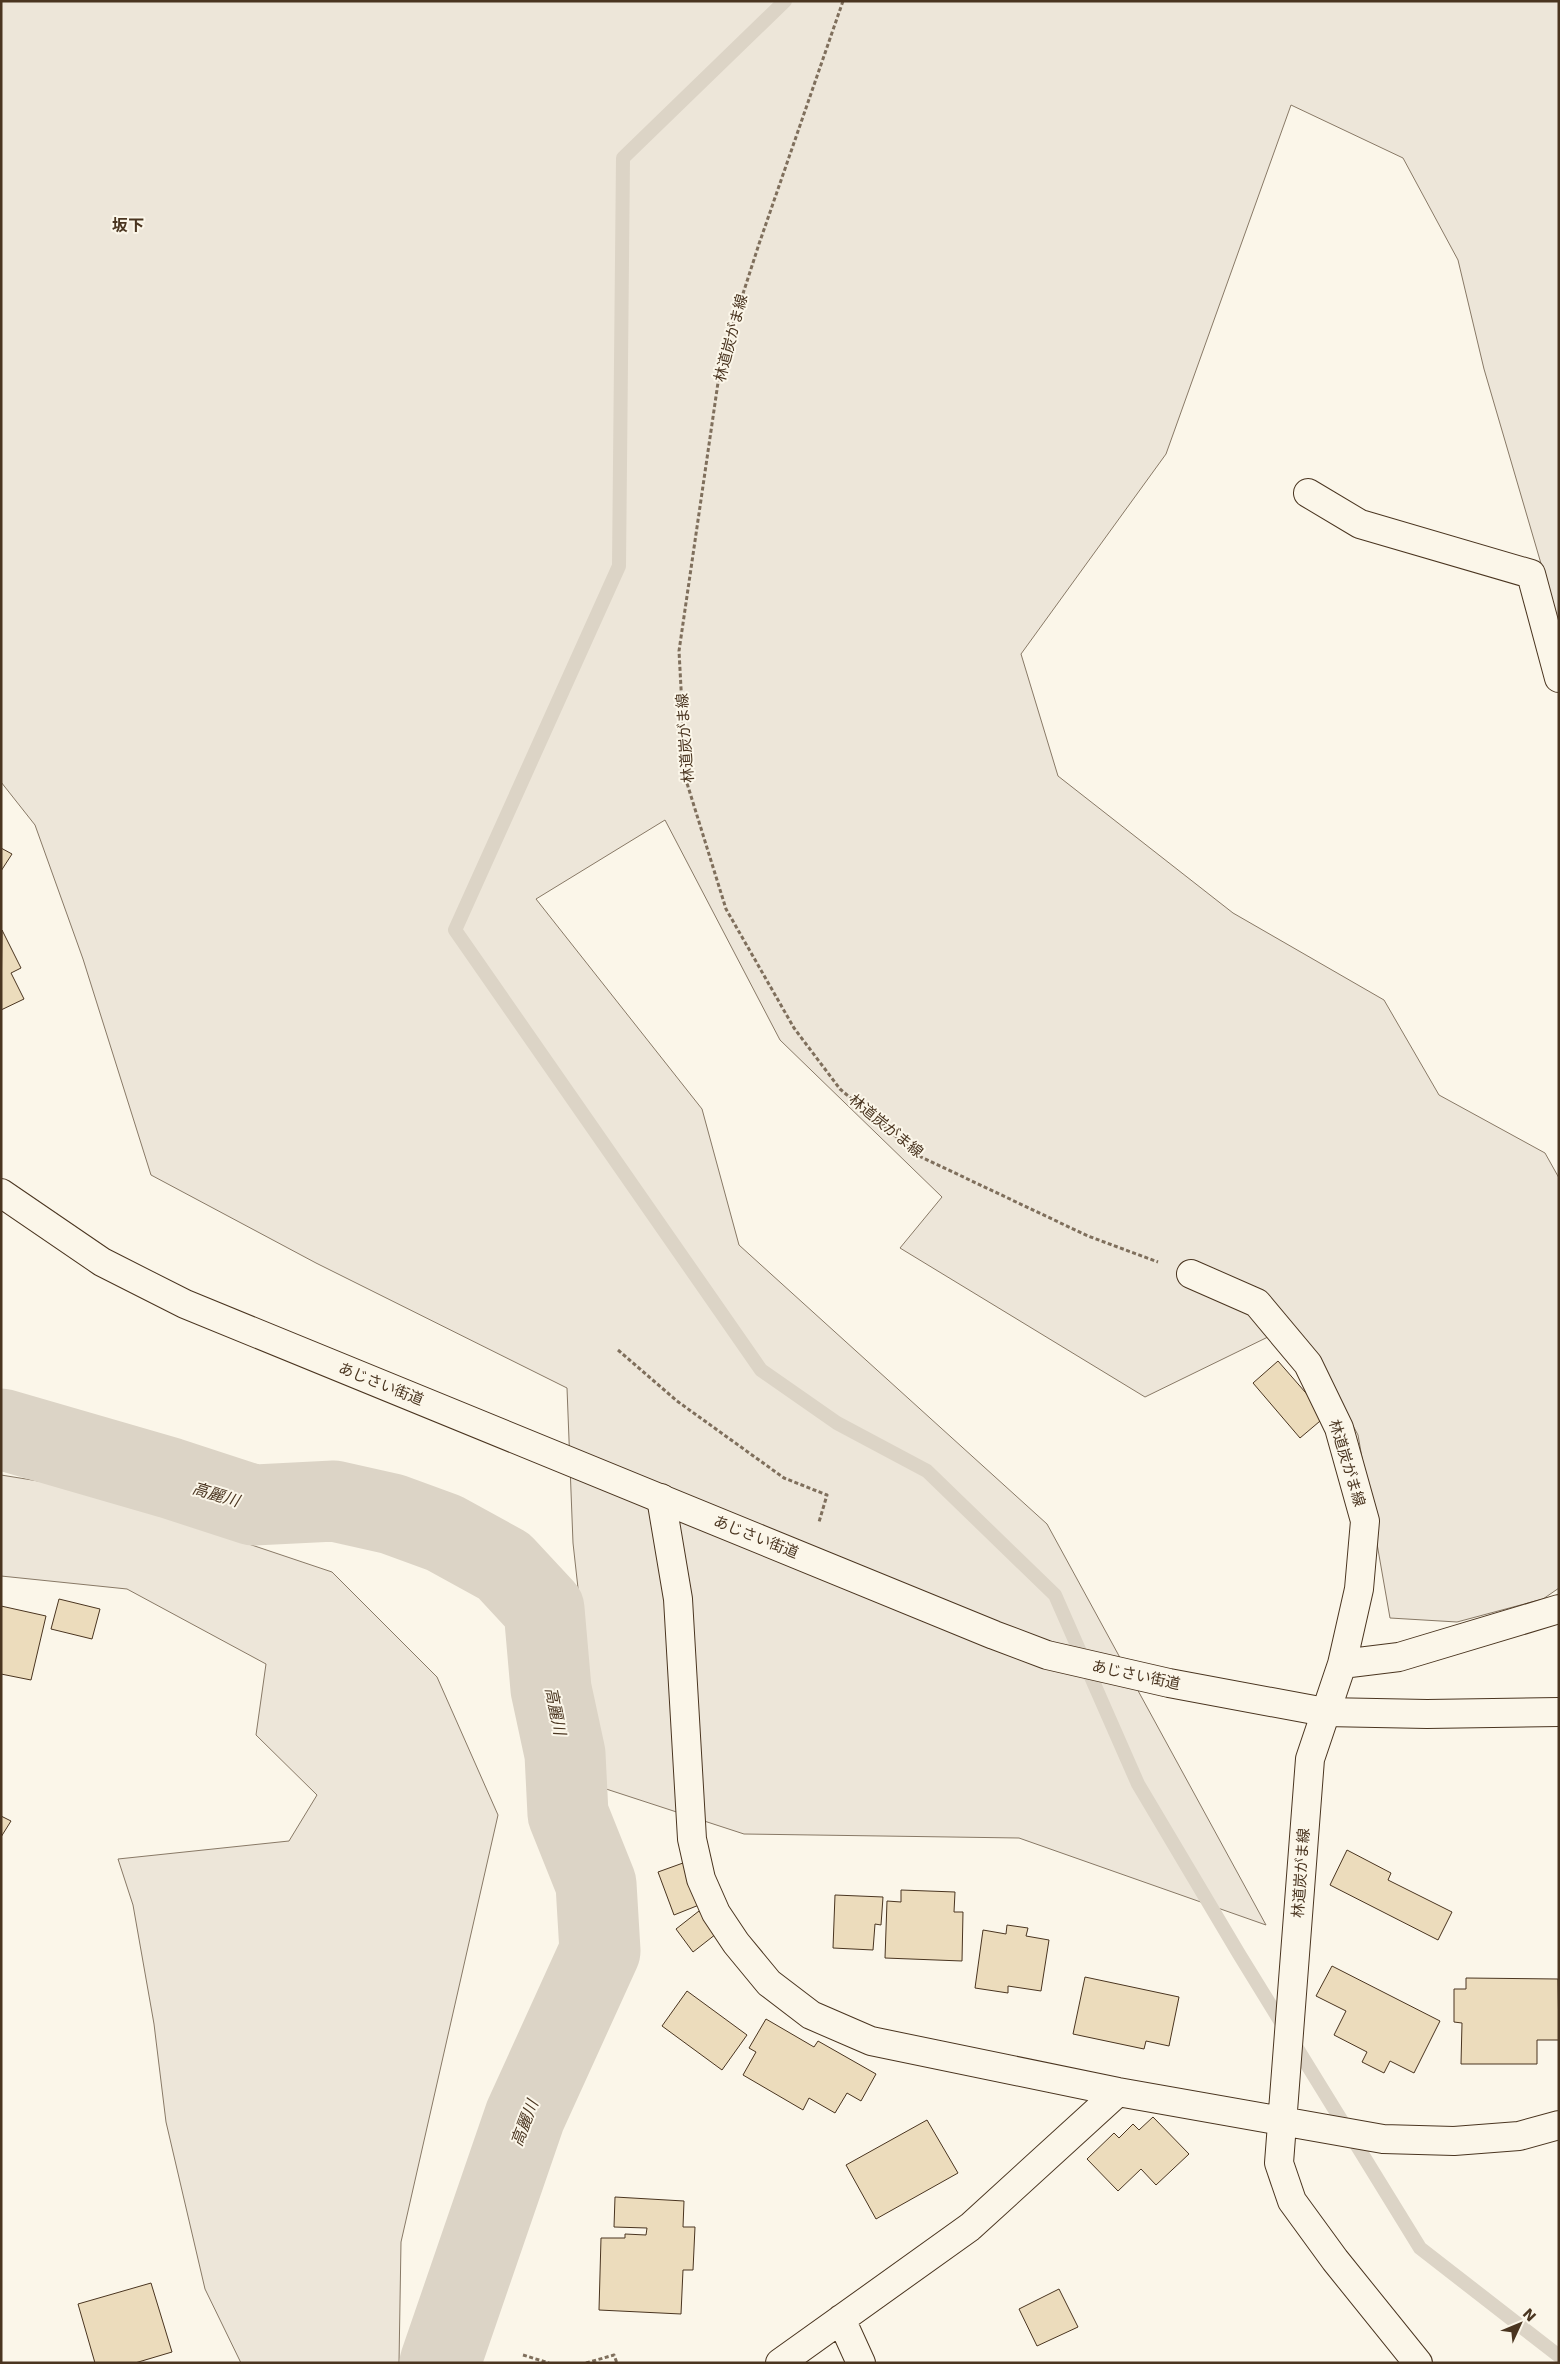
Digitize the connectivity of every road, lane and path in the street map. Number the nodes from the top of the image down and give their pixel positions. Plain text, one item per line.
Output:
1 (843, 1) edge
2 (1308, 492) dead end
3 (1559, 678) edge
4 (1, 1193) edge
5 (1191, 1274) joint
6 (618, 1350) dead end
7 (661, 1498) junction
8 (808, 1559) junction
9 (1559, 1609) edge
10 (1342, 1664) junction
11 (1325, 1712) junction
12 (1559, 1712) edge
13 (1118, 2092) junction
14 (1282, 2122) junction
15 (1559, 2125) edge
16 (841, 2319) junction
17 (523, 2355) dead end
18 (549, 2363) edge
19 (586, 2363) edge
20 (617, 2363) edge
21 (780, 2363) edge
22 (861, 2363) edge
23 (1418, 2363) edge

1 - 5 path, 林道炭がま線
2 - 3 main road
4 - 7 main road, あじさい街道
5 - 10 main road, 林道炭がま線
6 - 8 path
7 - 8 main road, あじさい街道
7 - 13 main road
8 - 11 main road, あじさい街道
9 - 10 main road
10 - 11 main road, 林道炭がま線
11 - 12 main road, あじさい街道
11 - 14 main road, 林道炭がま線
13 - 14 main road
13 - 16 main road
14 - 15 main road
14 - 23 main road, 林道炭がま線
16 - 21 main road
16 - 22 main road
17 - 18 path
19 - 20 path

